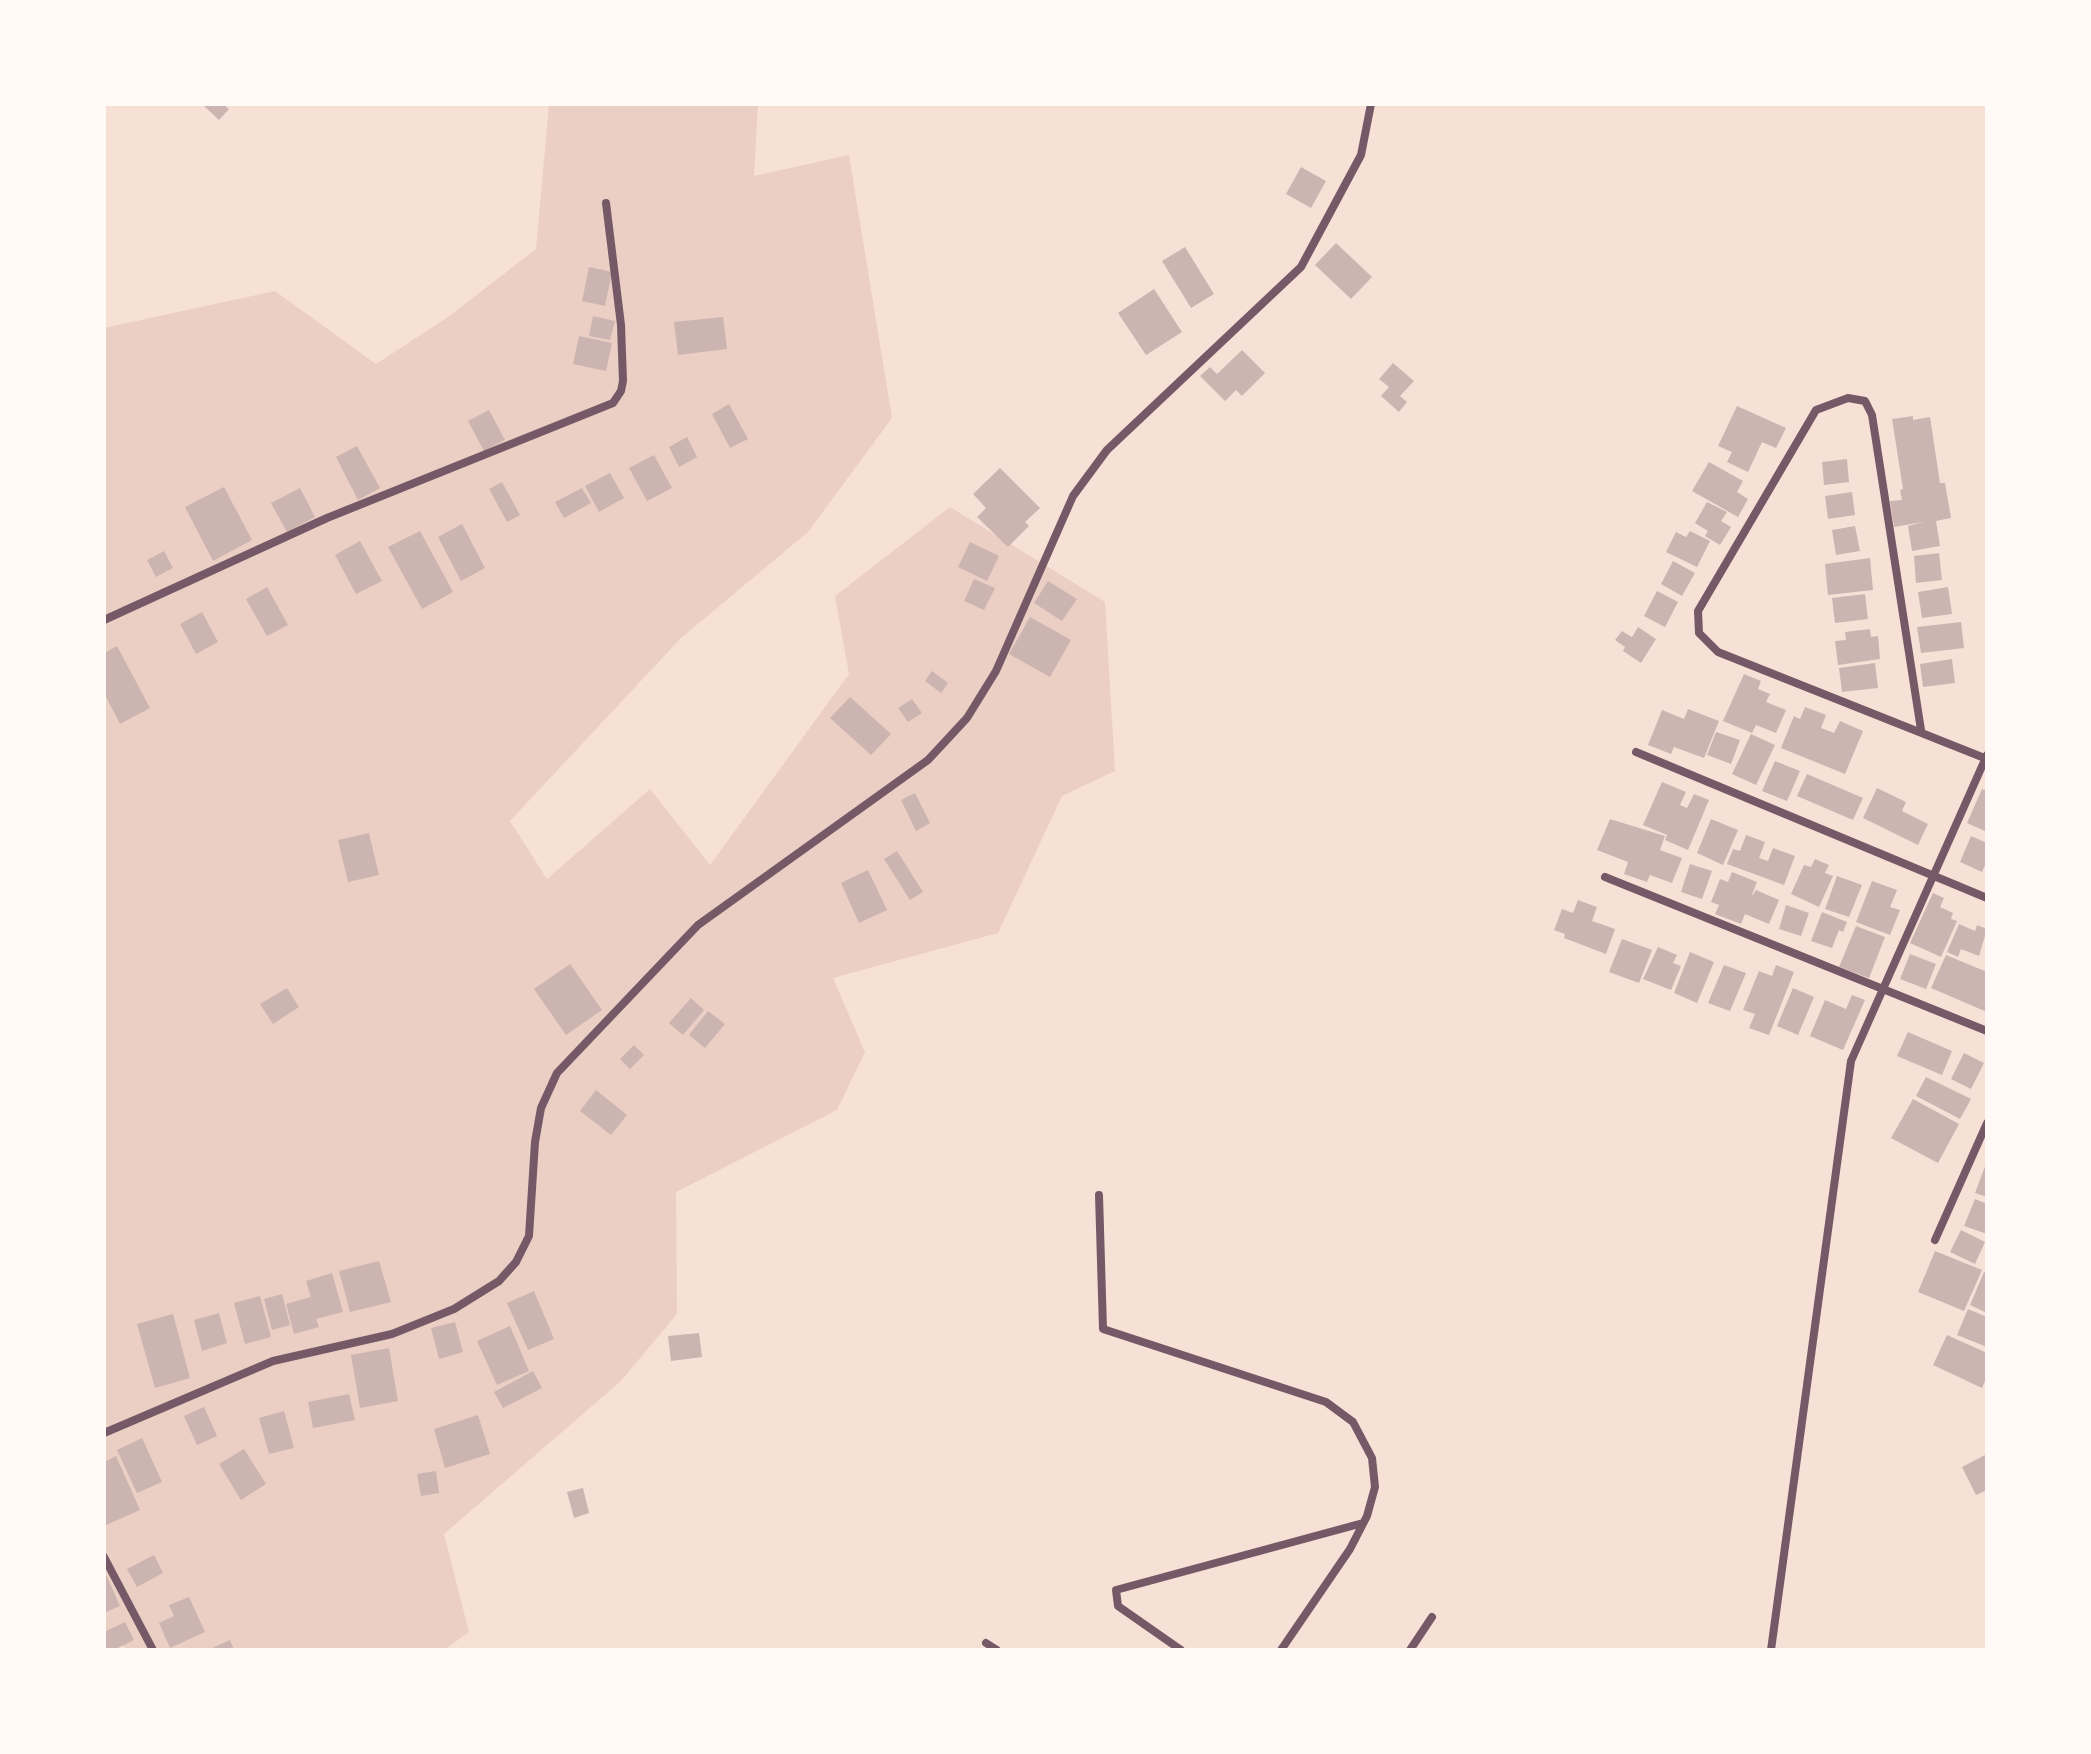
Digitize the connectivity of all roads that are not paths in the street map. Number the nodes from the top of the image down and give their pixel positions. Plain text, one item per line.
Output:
1 (1371, 104) edge
2 (606, 203) dead end
3 (104, 620) edge
4 (1921, 730) junction
5 (1636, 752) dead end
6 (1987, 757) edge
7 (1932, 875) junction
8 (1605, 877) dead end
9 (1987, 898) edge
10 (1881, 989) junction
11 (1987, 1031) edge
12 (1987, 1123) edge
13 (1099, 1195) dead end
14 (1935, 1240) dead end
15 (104, 1433) edge
16 (1363, 1523) junction
17 (104, 1557) edge
18 (1432, 1617) dead end
19 (986, 1643) dead end
20 (153, 1650) edge
21 (997, 1650) edge
22 (1181, 1650) edge
23 (1281, 1650) edge
24 (1410, 1650) edge
25 (1771, 1650) edge

1 - 15 street
2 - 3 street
4 - 4 street
4 - 6 street
5 - 7 street
6 - 7 street
7 - 9 street
7 - 10 street
8 - 10 street
10 - 11 street
10 - 25 street
12 - 14 street
13 - 16 street
16 - 22 street
16 - 23 street
17 - 20 street
18 - 24 street
19 - 21 street

